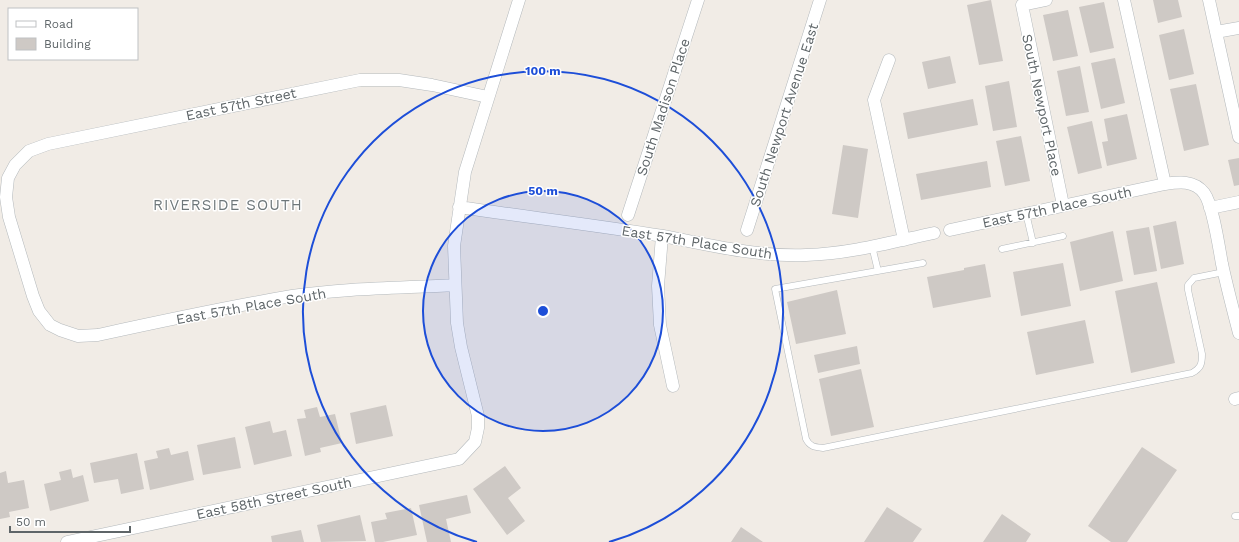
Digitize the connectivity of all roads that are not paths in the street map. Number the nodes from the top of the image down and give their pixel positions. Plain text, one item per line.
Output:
1 (519, 0) edge
2 (698, 0) edge
3 (820, 0) edge
4 (1046, 0) edge
5 (1124, 0) edge
6 (1209, 0) edge
7 (1239, 28) edge
8 (1216, 32) junction
9 (889, 60) dead end
10 (488, 97) junction
11 (1239, 137) edge
12 (1165, 184) junction
13 (1239, 202) edge
14 (1063, 205) junction
15 (460, 207) junction
16 (1210, 208) junction
17 (1026, 213) junction
18 (628, 214) dead end
19 (747, 230) dead end
20 (950, 230) dead end
21 (934, 233) dead end
22 (662, 236) junction
23 (1063, 236) dead end
24 (904, 240) junction
25 (1032, 243) junction
26 (872, 246) junction
27 (1002, 249) dead end
28 (922, 263) dead end
29 (878, 271) junction
30 (1224, 272) junction
31 (455, 285) junction
32 (50, 325) joint
33 (1239, 333) edge
34 (674, 386) dead end
35 (67, 542) edge

1 - 10 street
2 - 18 street, South Madison Place
3 - 19 street, South Newport Avenue East
4 - 14 street, South Newport Place
5 - 12 street
6 - 8 street
7 - 8 street
8 - 11 street
9 - 24 street
10 - 15 street
10 - 32 street, East 57th Street
12 - 14 street, East 57th Place South
12 - 16 street, East 57th Place South
13 - 16 street
14 - 17 street, East 57th Place South
15 - 22 street, East 57th Place South
15 - 31 street
16 - 30 street
17 - 20 street, East 57th Place South
17 - 25 lane
21 - 24 street, East 57th Place South
22 - 26 street, East 57th Place South
22 - 34 street
23 - 25 lane
24 - 26 street, East 57th Place South
25 - 27 lane
26 - 29 lane
28 - 29 lane
29 - 30 lane
30 - 33 street
31 - 32 street, East 57th Place South
31 - 35 street, East 58th Street South

